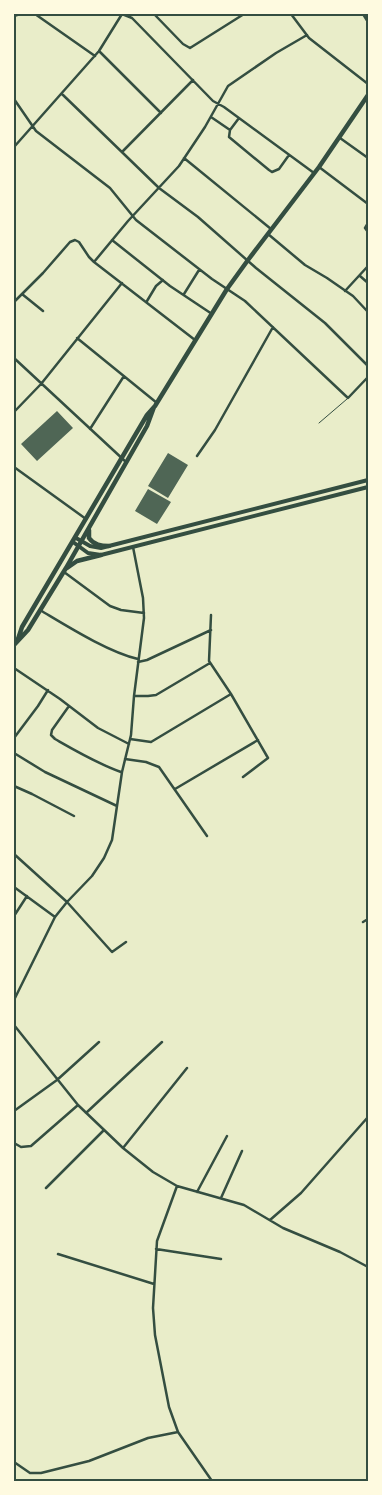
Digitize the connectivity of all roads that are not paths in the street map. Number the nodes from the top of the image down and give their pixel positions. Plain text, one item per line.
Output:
1 (20, 14) edge
2 (35, 14) edge
3 (122, 14) edge
4 (154, 14) edge
5 (244, 14) edge
6 (291, 14) edge
7 (363, 14) edge
8 (14, 16) edge
9 (368, 22) edge
10 (307, 35) junction
11 (99, 51) junction
12 (95, 56) junction
13 (193, 80) junction
14 (368, 84) edge
15 (62, 94) junction
16 (368, 94) edge
17 (14, 99) edge
18 (366, 102) edge
19 (218, 104) junction
20 (161, 114) junction
21 (211, 117) junction
22 (239, 118) junction
23 (33, 127) junction
24 (230, 130) junction
25 (340, 138) junction
26 (14, 148) edge
27 (122, 152) junction
28 (290, 155) junction
29 (184, 158) junction
30 (368, 158) edge
31 (319, 167) junction
32 (314, 174) junction
33 (159, 188) junction
34 (368, 204) edge
35 (133, 216) junction
36 (368, 223) edge
37 (270, 232) junction
38 (368, 232) edge
39 (112, 240) junction
40 (248, 260) junction
41 (94, 262) junction
42 (368, 266) edge
43 (200, 270) junction
44 (360, 276) junction
45 (163, 280) junction
46 (122, 283) junction
47 (368, 283) edge
48 (227, 289) junction
49 (345, 291) junction
50 (22, 294) junction
51 (184, 294) junction
52 (14, 302) edge
53 (147, 302) junction
54 (43, 311) dead end
55 (368, 312) edge
56 (212, 314) junction
57 (273, 328) junction
58 (77, 338) junction
59 (195, 340) junction
60 (14, 358) edge
61 (368, 366) edge
62 (124, 376) junction
63 (368, 377) edge
64 (41, 384) junction
65 (348, 398) junction
66 (156, 404) junction
67 (14, 412) edge
68 (319, 423) dead end
69 (90, 429) junction
70 (197, 456) dead end
71 (121, 458) junction
72 (126, 462) junction
73 (14, 467) edge
74 (368, 480) edge
75 (368, 487) edge
76 (87, 520) junction
77 (90, 526) junction
78 (77, 542) junction
79 (109, 546) junction
80 (133, 546) junction
81 (101, 555) junction
82 (65, 570) junction
83 (40, 610) junction
84 (144, 613) junction
85 (211, 615) dead end
86 (211, 630) junction
87 (18, 639) junction
88 (14, 644) edge
89 (138, 660) junction
90 (210, 663) junction
91 (14, 668) edge
92 (48, 690) junction
93 (231, 694) junction
94 (134, 696) junction
95 (69, 706) junction
96 (14, 738) edge
97 (130, 739) junction
98 (258, 740) junction
99 (129, 744) junction
100 (14, 753) edge
101 (125, 759) junction
102 (122, 772) junction
103 (243, 777) dead end
104 (14, 786) edge
105 (175, 789) junction
106 (117, 806) junction
107 (74, 816) dead end
108 (207, 836) dead end
109 (14, 854) edge
110 (18, 858) junction
111 (14, 863) edge
112 (14, 887) edge
113 (27, 896) junction
114 (67, 902) junction
115 (14, 916) edge
116 (55, 917) junction
117 (368, 919) edge
118 (363, 922) dead end
119 (126, 942) dead end
120 (14, 1000) edge
121 (14, 1025) edge
122 (99, 1042) dead end
123 (162, 1042) dead end
124 (187, 1068) dead end
125 (57, 1080) junction
126 (78, 1105) junction
127 (14, 1111) edge
128 (86, 1113) junction
129 (368, 1117) edge
130 (104, 1130) junction
131 (227, 1136) dead end
132 (14, 1144) edge
133 (18, 1146) junction
134 (122, 1148) junction
135 (14, 1149) edge
136 (242, 1151) dead end
137 (177, 1186) junction
138 (46, 1188) dead end
139 (197, 1192) junction
140 (221, 1198) junction
141 (270, 1220) junction
142 (156, 1249) junction
143 (58, 1254) dead end
144 (221, 1259) dead end
145 (368, 1267) edge
146 (154, 1284) junction
147 (178, 1432) junction
148 (14, 1462) edge
149 (212, 1481) edge

1 - 8 street
2 - 12 street
3 - 11 street
3 - 13 street
4 - 5 street
6 - 10 street
7 - 9 street
10 - 14 street
10 - 19 street
11 - 12 street
11 - 20 street
12 - 15 street
13 - 19 street
13 - 20 street
15 - 23 street
15 - 27 street
16 - 18 main road
17 - 23 street
18 - 25 main road
19 - 21 street
19 - 22 street
20 - 27 street
21 - 24 street
21 - 29 street
22 - 24 street
22 - 28 street
23 - 26 street
23 - 35 street
24 - 28 street
25 - 30 street
25 - 31 main road
27 - 33 street
28 - 32 street
29 - 33 street
29 - 37 street
31 - 32 main road
31 - 34 street
32 - 37 main road
33 - 35 street
33 - 40 street
35 - 39 street
35 - 43 street
36 - 38 street
37 - 40 main road
37 - 49 street
39 - 41 street
39 - 45 street
40 - 48 main road
40 - 61 street
41 - 46 street
41 - 50 street
42 - 44 street
43 - 48 street
43 - 51 street
44 - 47 street
44 - 49 street
45 - 51 street
45 - 53 street
46 - 53 street
46 - 58 street
48 - 56 main road
48 - 57 street
49 - 55 street
50 - 52 street
50 - 54 street
51 - 56 street
53 - 59 street
56 - 59 main road
57 - 65 street
57 - 70 street
58 - 62 street
58 - 64 street
59 - 66 main road
60 - 64 street
62 - 66 street
62 - 69 street
63 - 65 street
64 - 67 street
64 - 69 street
65 - 68 lane
66 - 71 main road
66 - 72 main road
69 - 71 street
71 - 72 street
71 - 76 main road
72 - 77 main road
73 - 76 street
74 - 79 main road
75 - 80 main road
76 - 78 main road
77 - 78 main road
77 - 79 main road
78 - 79 main road
78 - 81 main road
78 - 82 main road
78 - 87 main road
80 - 81 main road
80 - 84 street
81 - 82 main road
82 - 83 main road
82 - 84 street
83 - 87 main road
83 - 89 street
84 - 89 street
85 - 86 street
86 - 89 street
86 - 90 street
87 - 88 main road
89 - 94 street
90 - 93 street
90 - 94 street
91 - 92 street
92 - 95 street
92 - 96 street
93 - 97 street
93 - 98 street
94 - 97 street
95 - 99 street
95 - 102 street
97 - 99 street
98 - 103 street
98 - 105 street
99 - 101 street
100 - 106 street
101 - 102 street
101 - 105 street
102 - 106 street
104 - 107 street
105 - 108 street
106 - 114 street
109 - 110 street
110 - 111 street
110 - 114 street
112 - 113 street
113 - 115 street
113 - 116 street
114 - 116 street
114 - 119 street
116 - 120 street
117 - 118 street
121 - 125 street
122 - 125 street
123 - 128 street
124 - 134 street
125 - 126 street
125 - 127 street
126 - 128 street
126 - 133 street
128 - 130 street
129 - 141 street
130 - 134 street
130 - 138 street
131 - 139 street
132 - 133 street
133 - 135 street
134 - 137 street
136 - 140 street
137 - 139 street
137 - 142 street
139 - 140 street
140 - 141 street
141 - 145 street
142 - 144 street
142 - 146 street
143 - 146 street
146 - 147 street
147 - 148 street
147 - 149 street

